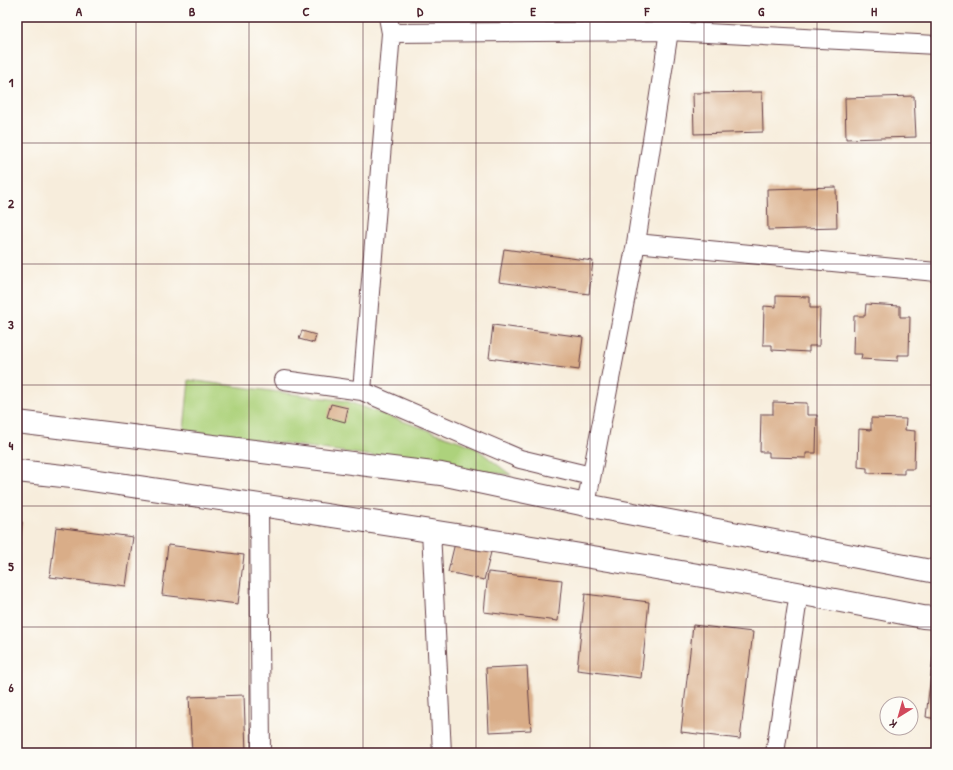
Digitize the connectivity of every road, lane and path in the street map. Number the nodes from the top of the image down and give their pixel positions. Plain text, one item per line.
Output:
1 (670, 24) edge
2 (389, 25) edge
3 (936, 45) edge
4 (636, 243) junction
5 (936, 272) edge
6 (284, 380) dead end
7 (362, 391) junction
8 (17, 422) edge
9 (17, 471) edge
10 (591, 476) junction
11 (259, 504) junction
12 (586, 505) junction
13 (431, 531) junction
14 (936, 572) edge
15 (799, 592) junction
16 (936, 618) edge
17 (261, 753) edge
18 (442, 753) edge
19 (775, 753) edge

1 - 2 street
1 - 3 street
1 - 4 street
2 - 7 street
4 - 5 street
4 - 10 street
6 - 7 street
7 - 10 street
8 - 12 main road
9 - 11 main road
10 - 12 street
11 - 13 main road
11 - 17 street
12 - 14 main road
13 - 15 main road
13 - 18 street
15 - 16 main road
15 - 19 street

